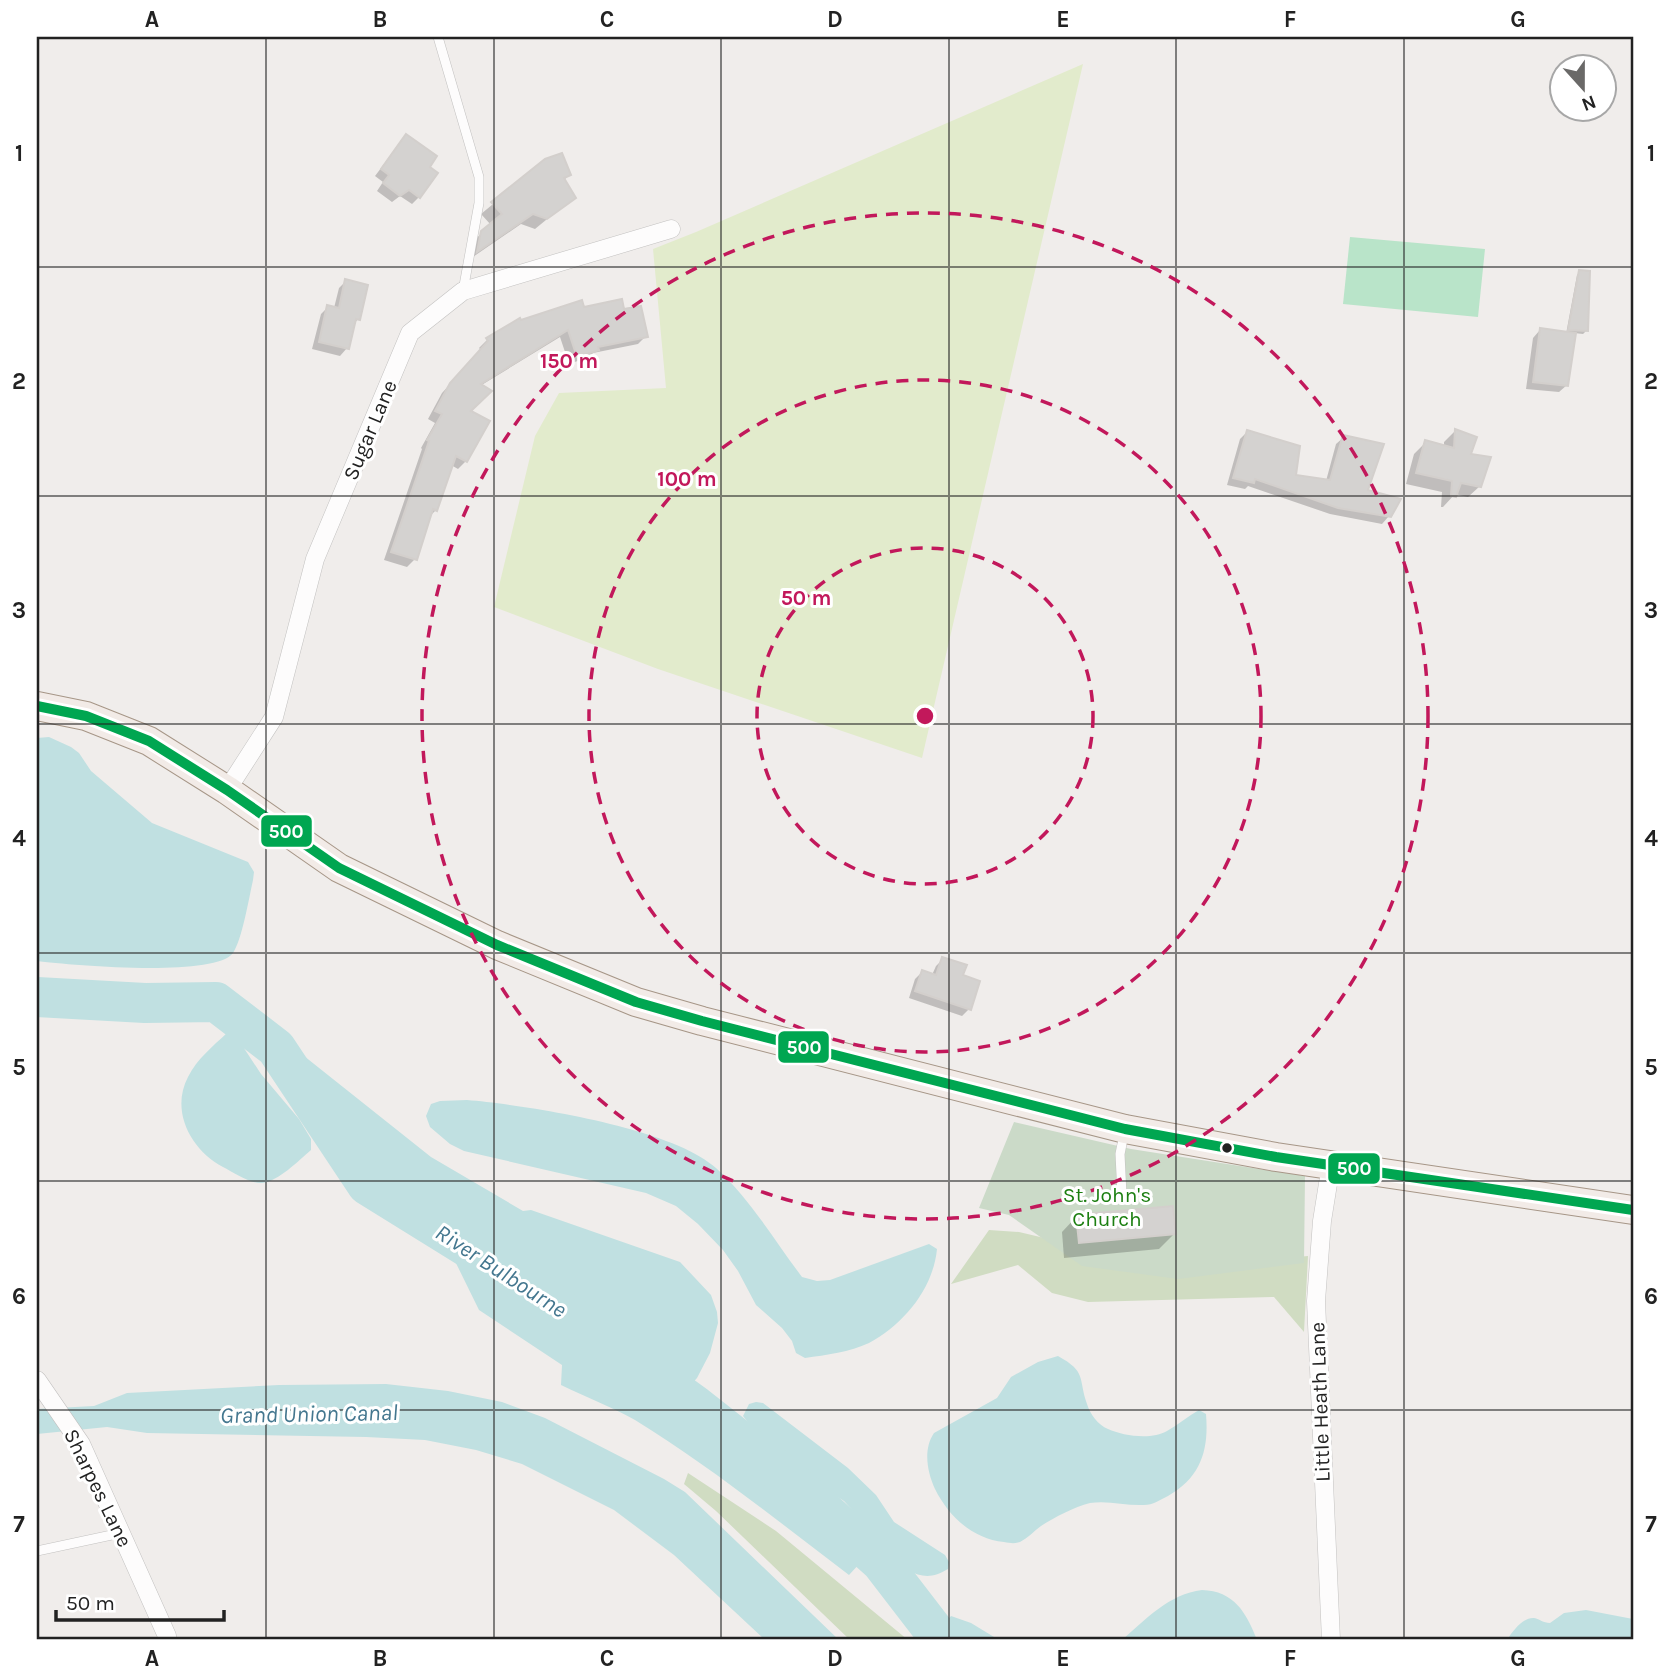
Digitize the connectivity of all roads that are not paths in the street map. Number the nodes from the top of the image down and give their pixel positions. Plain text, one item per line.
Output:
1 (438, 37) edge
2 (671, 229) dead end
3 (463, 291) junction
4 (37, 706) edge
5 (227, 790) junction
6 (1125, 1129) junction
7 (1331, 1165) junction
8 (1122, 1195) dead end
9 (1633, 1210) edge
10 (37, 1380) edge
11 (121, 1533) junction
12 (37, 1551) edge
13 (166, 1640) edge
14 (1331, 1640) edge

1 - 3 lane
2 - 3 street, Sugar Lane
3 - 5 street, Sugar Lane
4 - 5 main road
5 - 6 main road
6 - 7 main road
6 - 8 lane
7 - 9 main road
7 - 14 street, Little Heath Lane
10 - 11 street, Sharpes Lane
11 - 12 lane
11 - 13 street, Sharpes Lane

